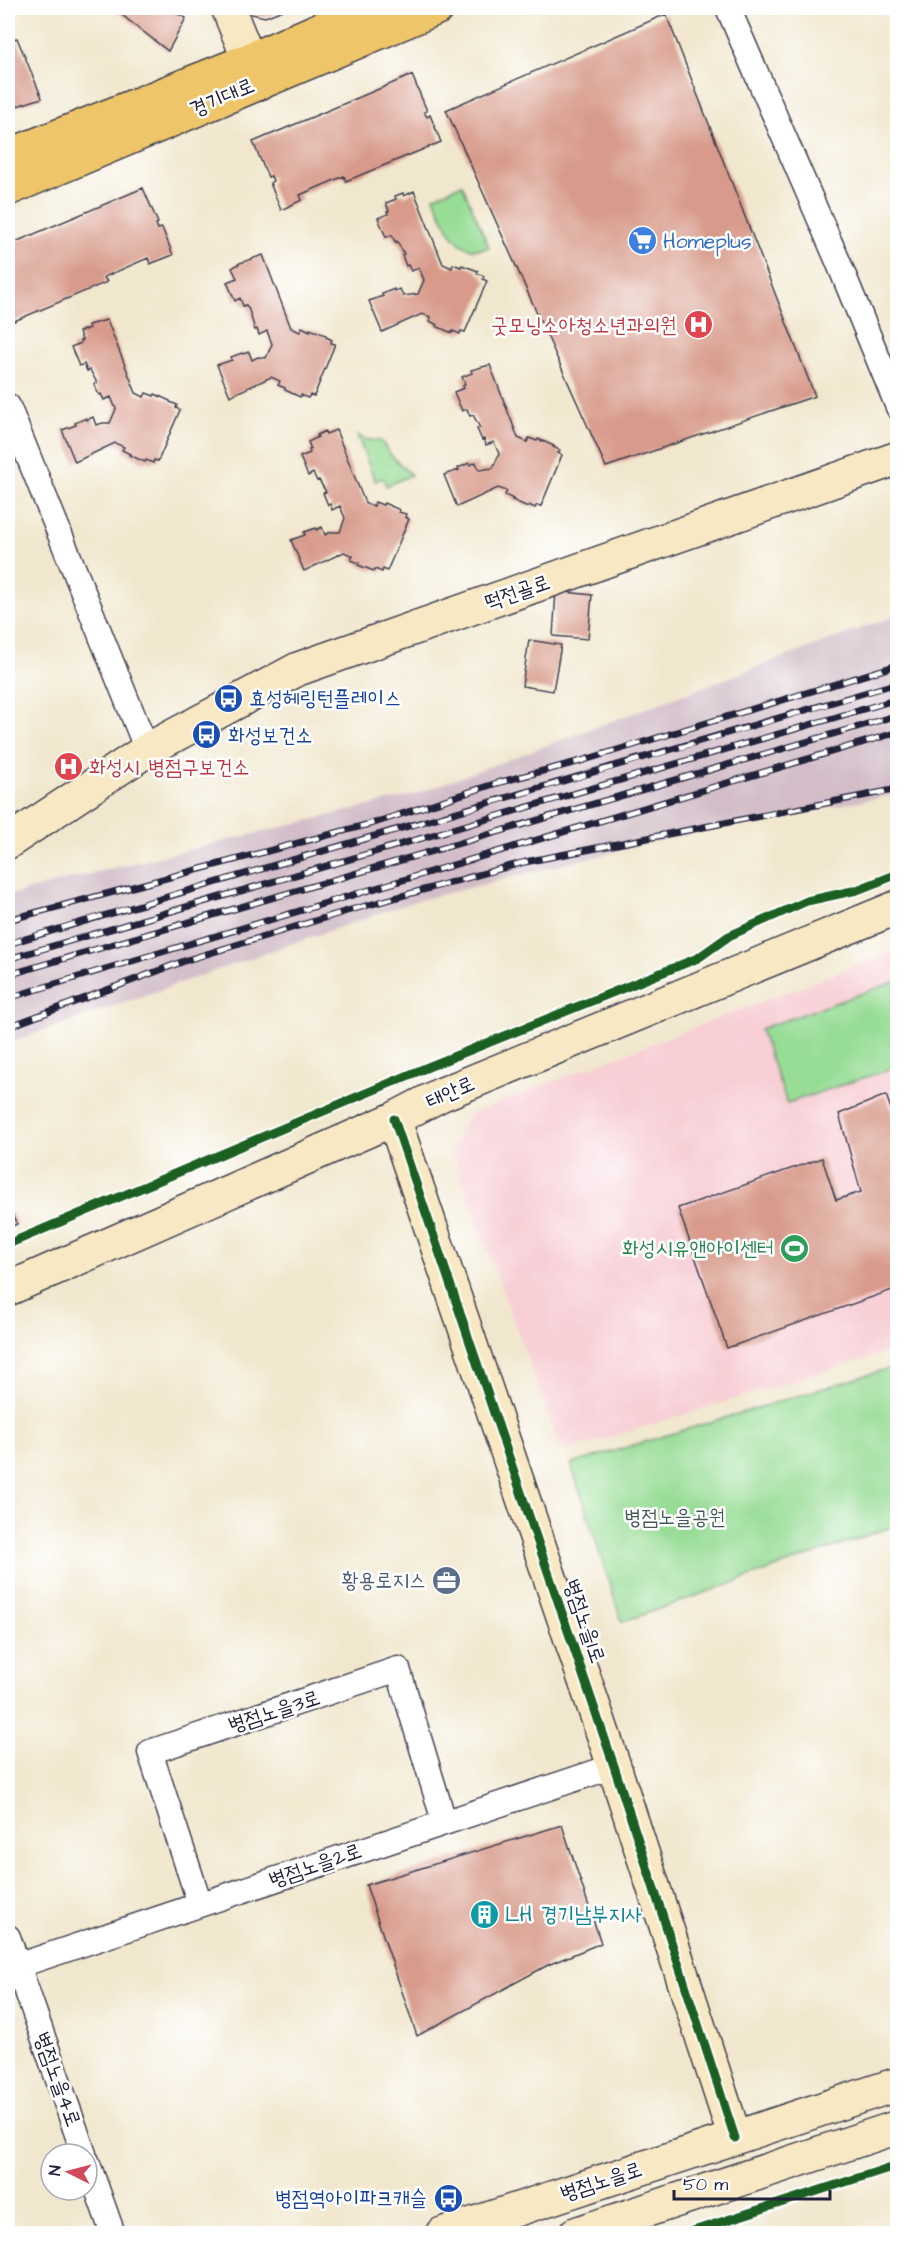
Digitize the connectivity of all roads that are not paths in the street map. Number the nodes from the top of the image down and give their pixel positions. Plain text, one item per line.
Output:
1 (228, 8) edge
2 (369, 8) edge
3 (437, 8) edge
4 (728, 8) edge
5 (253, 71) junction
6 (8, 156) edge
7 (8, 189) edge
8 (8, 406) edge
9 (897, 407) edge
10 (897, 458) edge
11 (147, 750) junction
12 (8, 842) edge
13 (897, 907) edge
14 (394, 1119) junction
15 (8, 1288) edge
16 (614, 1766) junction
17 (444, 1821) junction
18 (200, 1904) junction
19 (8, 1937) edge
20 (12, 1967) edge
21 (885, 2088) edge
22 (891, 2129) edge
23 (735, 2138) junction
24 (79, 2142) edge
25 (604, 2181) junction
26 (99, 2195) edge
27 (614, 2221) junction
28 (113, 2234) edge
29 (442, 2234) edge
30 (575, 2234) edge

1 - 5 street
2 - 5 main road, 경기대로
3 - 5 main road, 경기대로
4 - 9 street
5 - 6 main road, 경기대로
5 - 7 main road, 경기대로
8 - 11 street
10 - 11 street, 떡전골로
11 - 12 street, 떡전골로
13 - 14 street, 태안로
14 - 15 street, 태안로
14 - 16 street, 병점노을1로
16 - 17 street, 병점노을2로
16 - 23 street, 병점노을1로
17 - 18 street, 병점노을2로
17 - 18 street, 병점노을3로
18 - 20 street, 병점노을2로
19 - 20 street, 병점노을4로
20 - 24 street, 병점노을4로
21 - 22 street
21 - 23 street, 병점노을로
22 - 27 street, 병점노을로
23 - 25 street, 병점노을로
25 - 27 street
25 - 29 street, 병점노을로
26 - 28 street
27 - 30 street, 병점노을로

